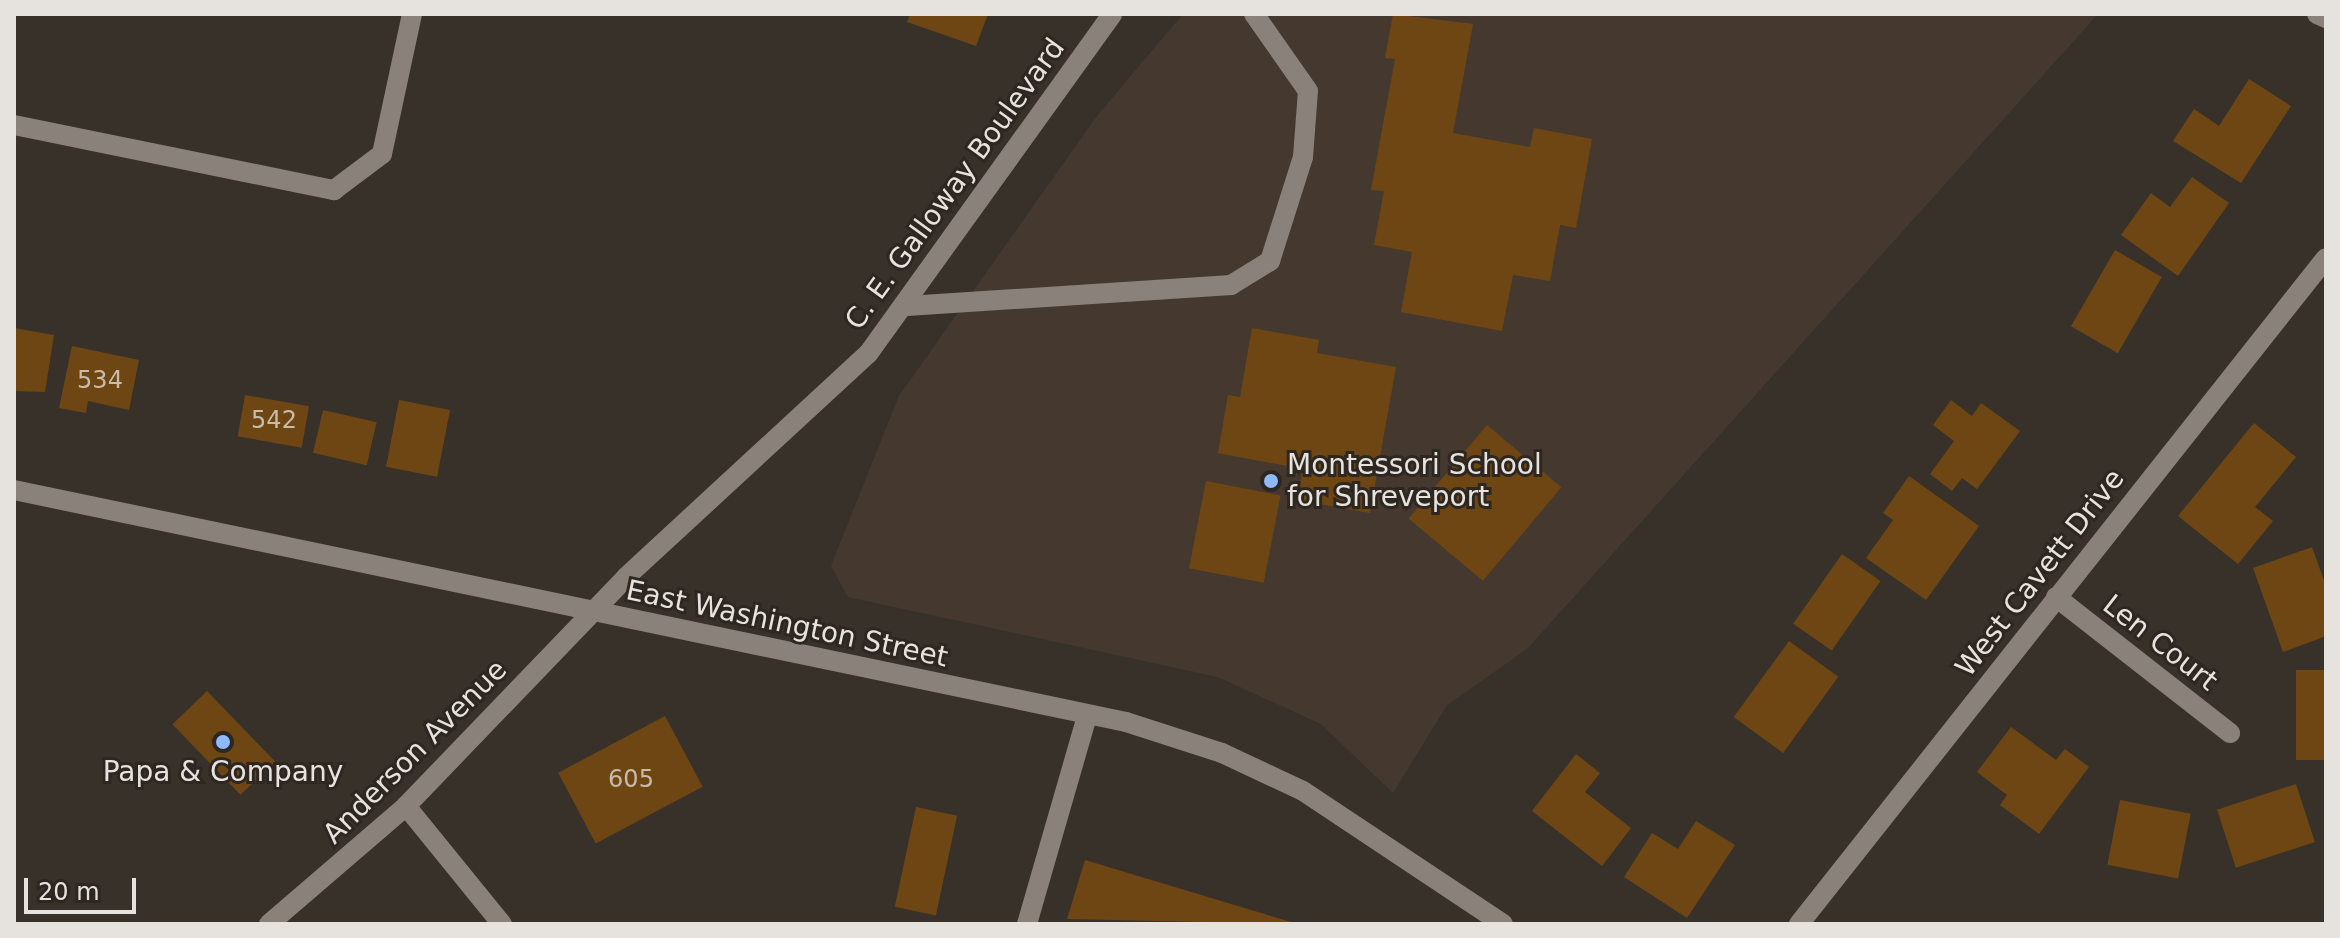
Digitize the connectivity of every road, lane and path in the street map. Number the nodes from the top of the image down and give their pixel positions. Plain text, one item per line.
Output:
1 (412, 14) edge
2 (1112, 14) edge
3 (1254, 14) edge
4 (2317, 14) edge
5 (2326, 18) edge
6 (14, 125) edge
7 (2326, 258) edge
8 (907, 306) junction
9 (14, 490) edge
10 (2056, 597) junction
11 (593, 611) junction
12 (1087, 716) junction
13 (2230, 733) dead end
14 (406, 806) junction
15 (269, 924) edge
16 (502, 924) edge
17 (1027, 924) edge
18 (1503, 924) edge
19 (1799, 924) edge

1 - 6 street
2 - 8 street, C. E. Galloway Boulevard
3 - 8 street
4 - 5 street
7 - 10 street, West Cavett Drive
8 - 11 street, C. E. Galloway Boulevard
9 - 11 street, East Washington Street
10 - 13 street, Len Court
10 - 19 street, West Cavett Drive
11 - 12 street, East Washington Street
11 - 14 street, Anderson Avenue
12 - 17 street
12 - 18 street, East Washington Street
14 - 15 street, Anderson Avenue
14 - 16 street

